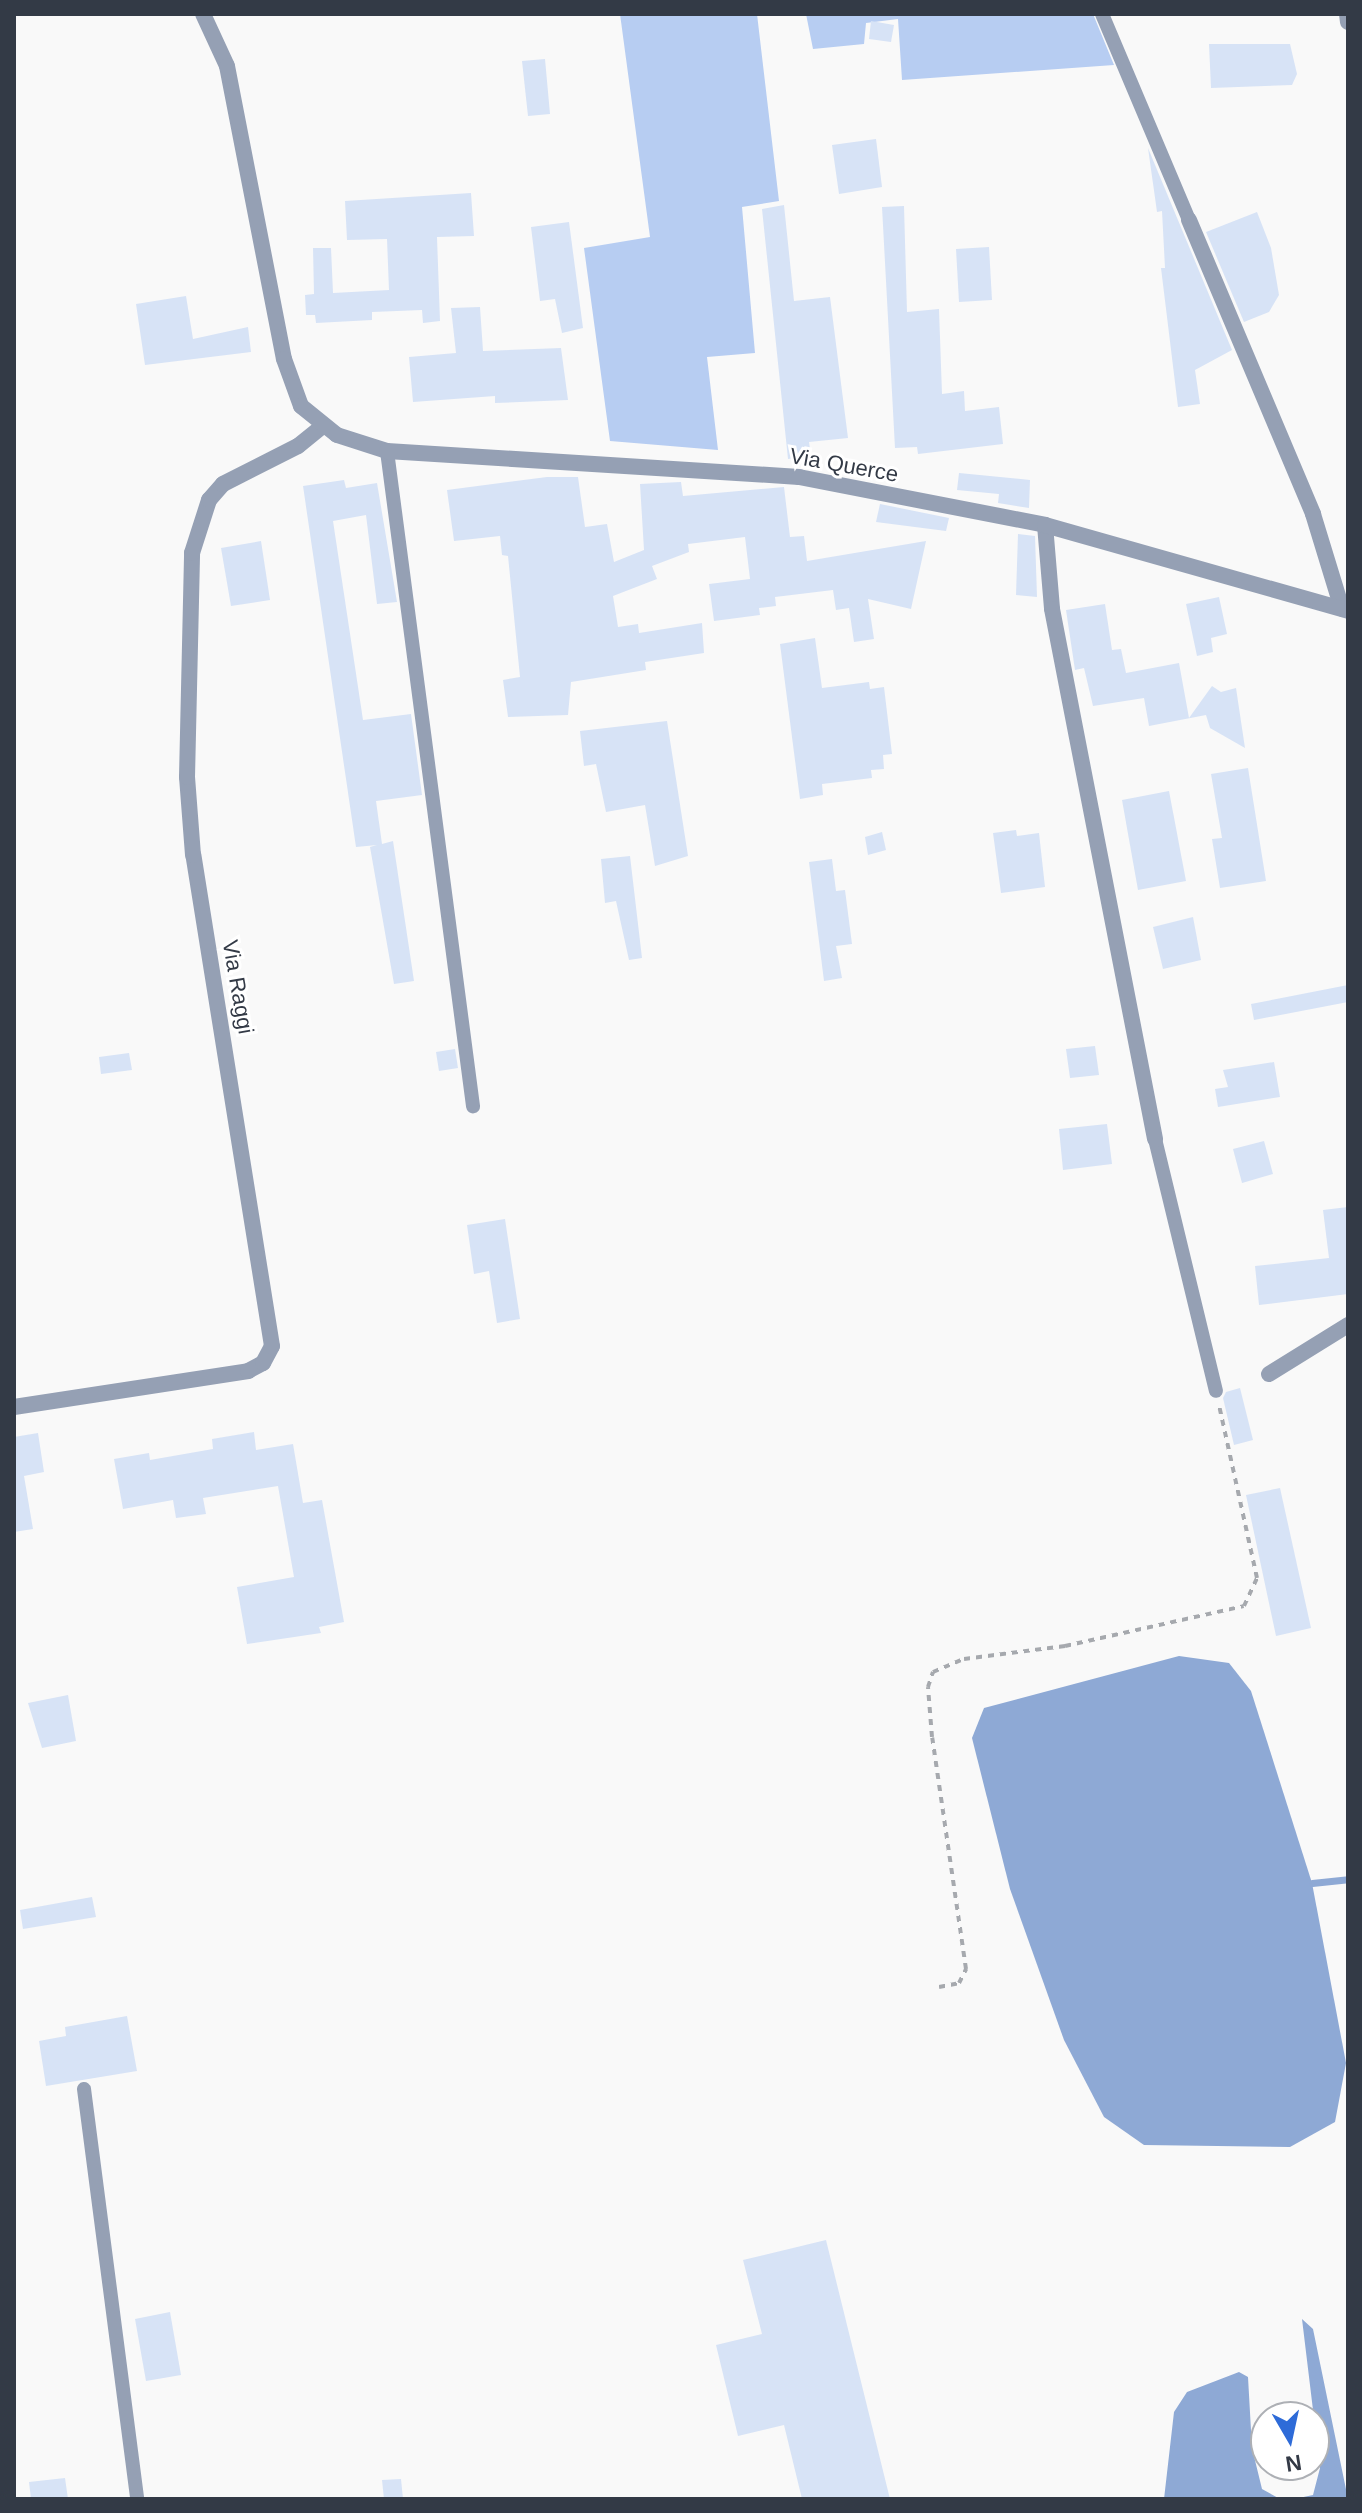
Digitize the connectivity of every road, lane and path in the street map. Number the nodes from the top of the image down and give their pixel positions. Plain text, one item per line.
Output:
1 (203, 14) edge
2 (1102, 14) edge
3 (1347, 14) edge
4 (1348, 22) edge
5 (1189, 220) joint
6 (323, 426) junction
7 (387, 451) junction
8 (1045, 525) junction
9 (1345, 610) edge
10 (473, 1106) dead end
11 (1155, 1139) joint
12 (1348, 1325) edge
13 (1269, 1374) dead end
14 (1216, 1391) joint
15 (14, 1407) edge
16 (939, 1987) dead end
17 (84, 2089) dead end
18 (137, 2499) edge

1 - 6 street
2 - 5 lane
3 - 4 street
5 - 9 street
6 - 7 street, Via Querce
6 - 15 street, Via Raggi
7 - 8 street, Via Querce
7 - 10 lane
8 - 9 street, Via Querce
8 - 11 street
11 - 14 lane
12 - 13 street
14 - 16 path
17 - 18 lane

